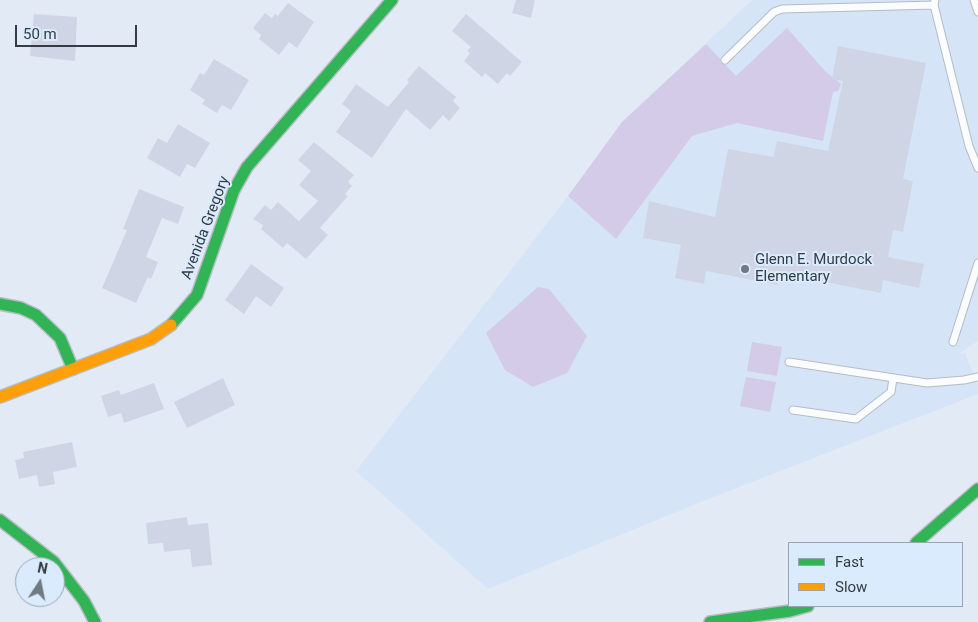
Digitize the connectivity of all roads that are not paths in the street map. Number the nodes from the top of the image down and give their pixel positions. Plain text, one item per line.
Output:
1 (392, 0) edge
2 (974, 0) edge
3 (934, 2) edge
4 (978, 12) edge
5 (725, 60) dead end
6 (978, 168) edge
7 (978, 263) edge
8 (0, 304) edge
9 (953, 342) dead end
10 (789, 362) dead end
11 (73, 369) junction
12 (978, 377) edge
13 (893, 378) junction
14 (0, 397) edge
15 (792, 410) dead end
16 (978, 489) edge
17 (0, 520) edge
18 (917, 542) edge
19 (804, 607) edge
20 (95, 622) edge
21 (710, 622) edge

1 - 11 street, Avenida Gregory
2 - 4 lane
3 - 5 lane
3 - 6 lane
7 - 9 lane
8 - 11 street
10 - 13 lane
11 - 14 street, Avenida Gregory
12 - 13 lane
13 - 15 lane
16 - 18 street
17 - 20 street
19 - 21 street

